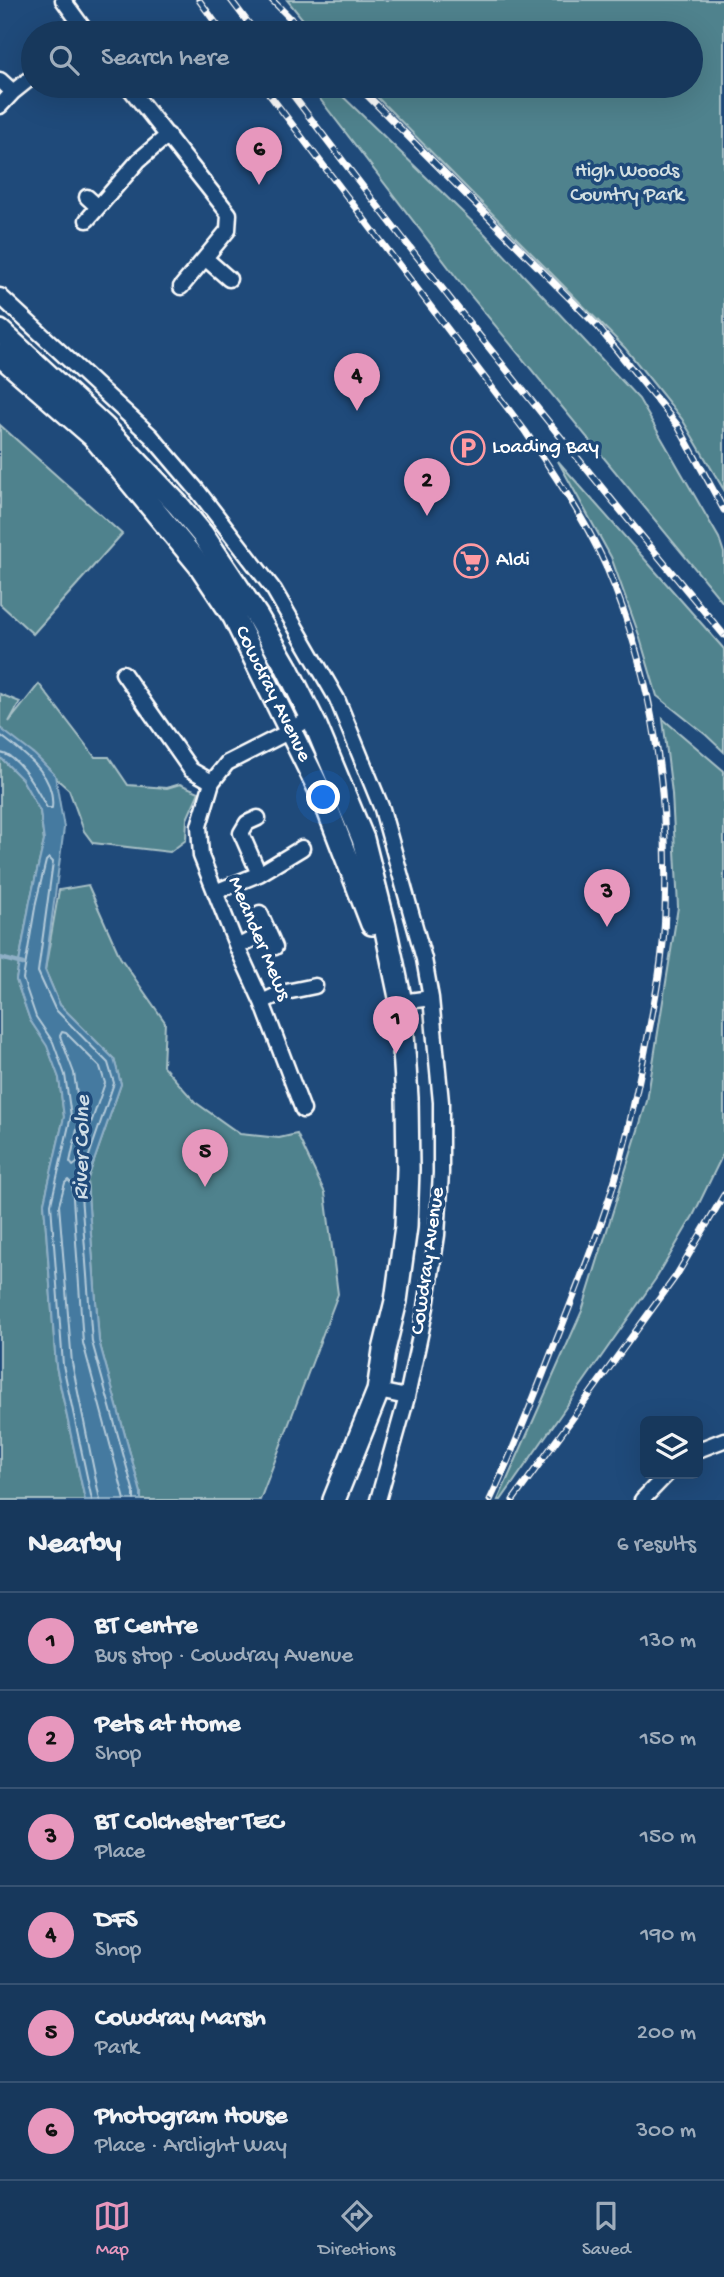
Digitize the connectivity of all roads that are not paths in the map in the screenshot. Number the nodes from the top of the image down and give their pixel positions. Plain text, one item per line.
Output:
1 (63, 0) edge
2 (78, 21) edge
3 (0, 80) edge
4 (21, 86) edge
5 (13, 92) junction
6 (138, 98) edge
7 (0, 106) edge
8 (167, 135) junction
9 (87, 220) dead end
10 (205, 258) junction
11 (229, 279) dead end
12 (181, 287) dead end
13 (0, 296) edge
14 (0, 331) edge
15 (0, 355) edge
16 (197, 490) junction
17 (171, 513) junction
18 (123, 673) dead end
19 (312, 717) junction
20 (290, 730) junction
21 (212, 782) junction
22 (258, 818) dead end
23 (302, 848) dead end
24 (259, 874) junction
25 (215, 892) junction
26 (260, 913) dead end
27 (411, 915) junction
28 (385, 926) junction
29 (268, 932) junction
30 (237, 947) junction
31 (275, 947) dead end
32 (315, 986) dead end
33 (431, 998) junction
34 (262, 1002) junction
35 (401, 1002) junction
36 (303, 1110) dead end
37 (378, 1391) junction
38 (407, 1397) junction
39 (724, 1440) edge
40 (703, 1448) edge
41 (662, 1479) edge
42 (334, 1500) edge
43 (378, 1500) edge
44 (642, 1500) edge

1 - 2 street
3 - 5 street
4 - 5 street
5 - 7 street
6 - 8 street
8 - 9 street
8 - 10 street
10 - 11 street
10 - 12 street
13 - 16 street, Cowdray Avenue
14 - 17 main road, Cowdray Avenue
15 - 17 main road, Cowdray Avenue
16 - 17 street
16 - 27 street, Cowdray Avenue
17 - 19 main road, Cowdray Avenue
17 - 20 main road, Cowdray Avenue
18 - 21 street
19 - 20 street, Meander Mews
19 - 28 main road, Cowdray Avenue
20 - 21 street, Meander Mews
20 - 35 main road, Cowdray Avenue
21 - 25 street, Meander Mews
22 - 24 street
23 - 24 street
24 - 25 street
25 - 30 street, Meander Mews
26 - 29 street
27 - 28 street
27 - 33 street, Cowdray Avenue
28 - 35 main road, Cowdray Avenue
29 - 30 street
29 - 31 street
30 - 34 street, Meander Mews
32 - 34 street
33 - 35 street
33 - 38 street, Cowdray Avenue
34 - 36 street, Meander Mews
35 - 37 main road, Cowdray Avenue
37 - 38 street
37 - 42 main road, Cowdray Avenue
38 - 43 street, Cowdray Avenue
39 - 40 street
41 - 44 street

